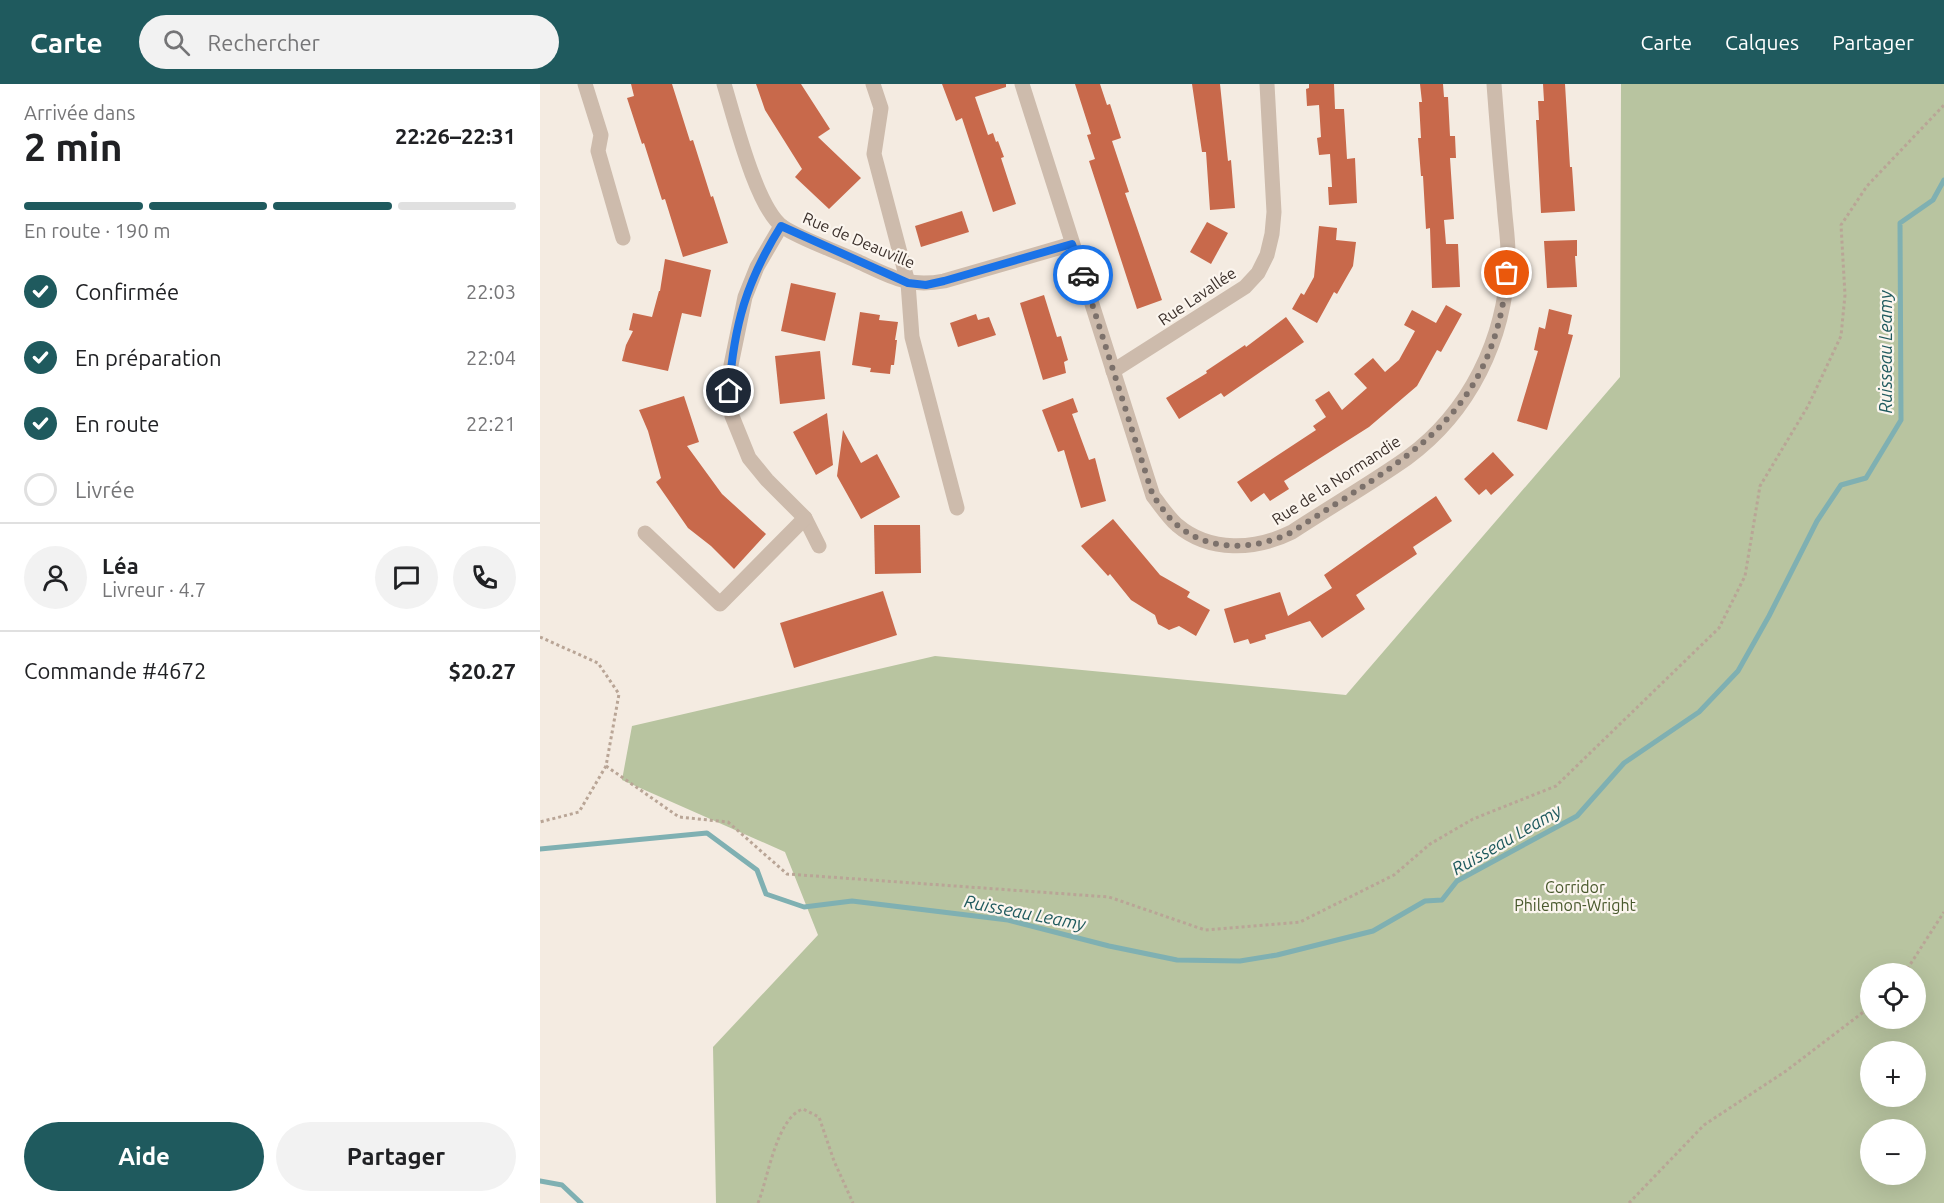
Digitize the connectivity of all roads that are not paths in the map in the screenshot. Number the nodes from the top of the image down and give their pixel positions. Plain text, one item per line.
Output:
1 (585, 84) edge
2 (724, 84) edge
3 (873, 84) edge
4 (1022, 84) edge
5 (1267, 84) edge
6 (1494, 84) edge
7 (781, 226) junction
8 (623, 238) dead end
9 (1072, 244) junction
10 (908, 283) junction
11 (1113, 371) junction
12 (957, 508) dead end
13 (805, 518) junction
14 (645, 533) dead end
15 (819, 546) dead end

1 - 8 street
2 - 7 street, Rue de Deauville
3 - 10 street
4 - 9 street, Rue de la Normandie
5 - 11 street, Rue Lavallée
6 - 11 street, Rue de la Normandie
7 - 10 street, Rue de Deauville
7 - 13 street
9 - 10 street, Rue de Deauville
9 - 11 street, Rue de la Normandie
10 - 12 street
13 - 14 street
13 - 15 street

